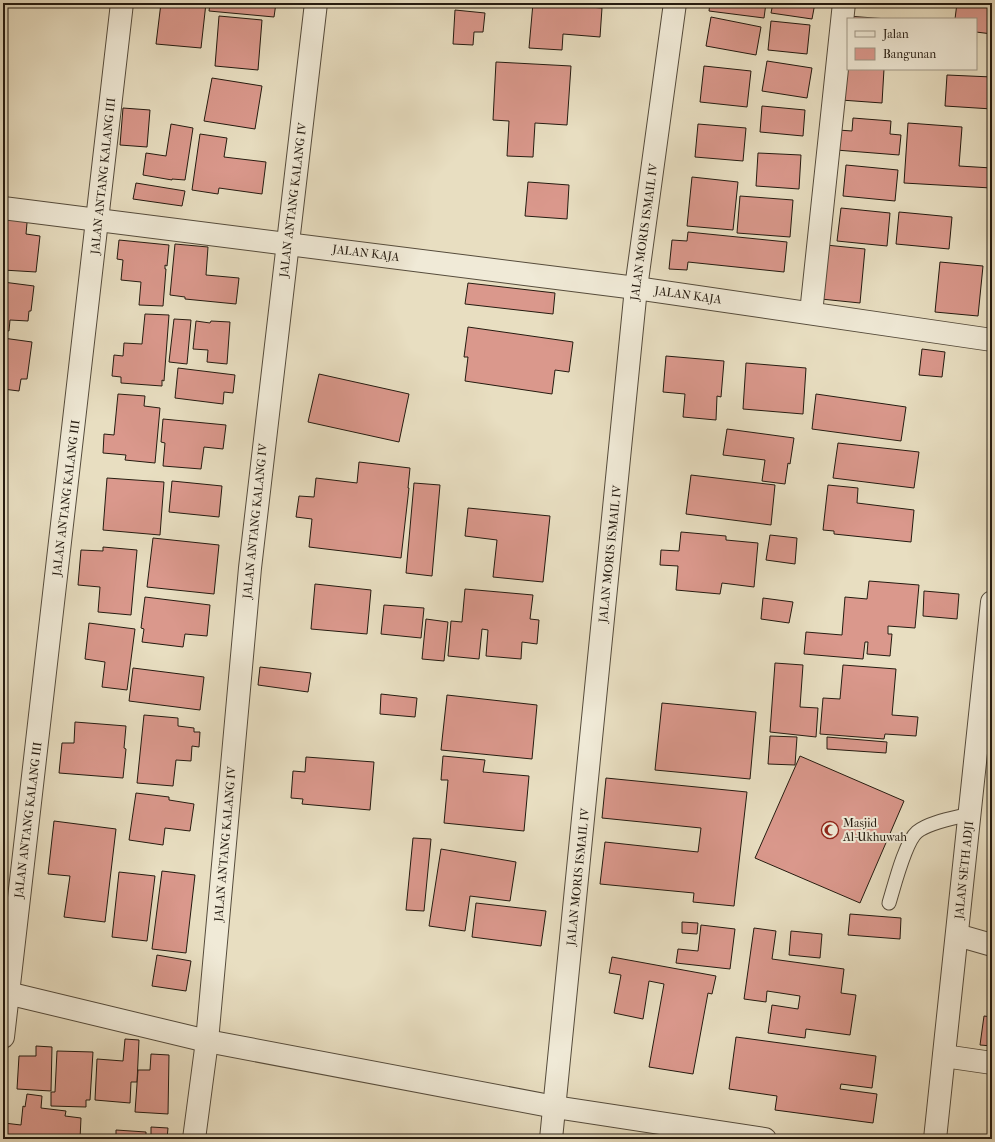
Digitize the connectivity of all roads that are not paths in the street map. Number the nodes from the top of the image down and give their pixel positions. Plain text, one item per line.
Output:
1 (122, 3) edge
2 (316, 3) edge
3 (675, 3) edge
4 (844, 3) edge
5 (3, 208) edge
6 (98, 219) junction
7 (288, 243) junction
8 (636, 288) junction
9 (811, 313) junction
10 (992, 340) edge
11 (992, 602) edge
12 (970, 814) junction
13 (889, 903) dead end
14 (957, 935) junction
15 (992, 944) edge
16 (6, 993) edge
17 (3, 1037) edge
18 (208, 1041) junction
19 (944, 1056) junction
20 (992, 1063) edge
21 (555, 1107) junction
22 (194, 1139) edge
23 (551, 1139) edge
24 (765, 1139) edge
25 (935, 1139) edge

1 - 6 street, JALAN ANTANG KALANG III
2 - 7 street, JALAN ANTANG KALANG IV
3 - 8 street, JALAN MORIS ISMAIL IV
4 - 9 street
5 - 6 street
6 - 7 street, JALAN KAJA
6 - 16 street, JALAN ANTANG KALANG III
7 - 8 street, JALAN KAJA
7 - 18 street, JALAN ANTANG KALANG IV
8 - 9 street, JALAN KAJA
8 - 21 street, JALAN MORIS ISMAIL IV
9 - 10 street, JALAN KAJA
11 - 12 street, JALAN SETH ADJI
12 - 13 lane
12 - 14 street, JALAN SETH ADJI
14 - 15 street
14 - 19 street, JALAN SETH ADJI
16 - 17 street, JALAN ANTANG KALANG III
16 - 18 street
18 - 21 street
18 - 22 street, JALAN ANTANG KALANG IV
19 - 20 street
19 - 25 street, JALAN SETH ADJI
21 - 23 street, JALAN MORIS ISMAIL IV
21 - 24 street

